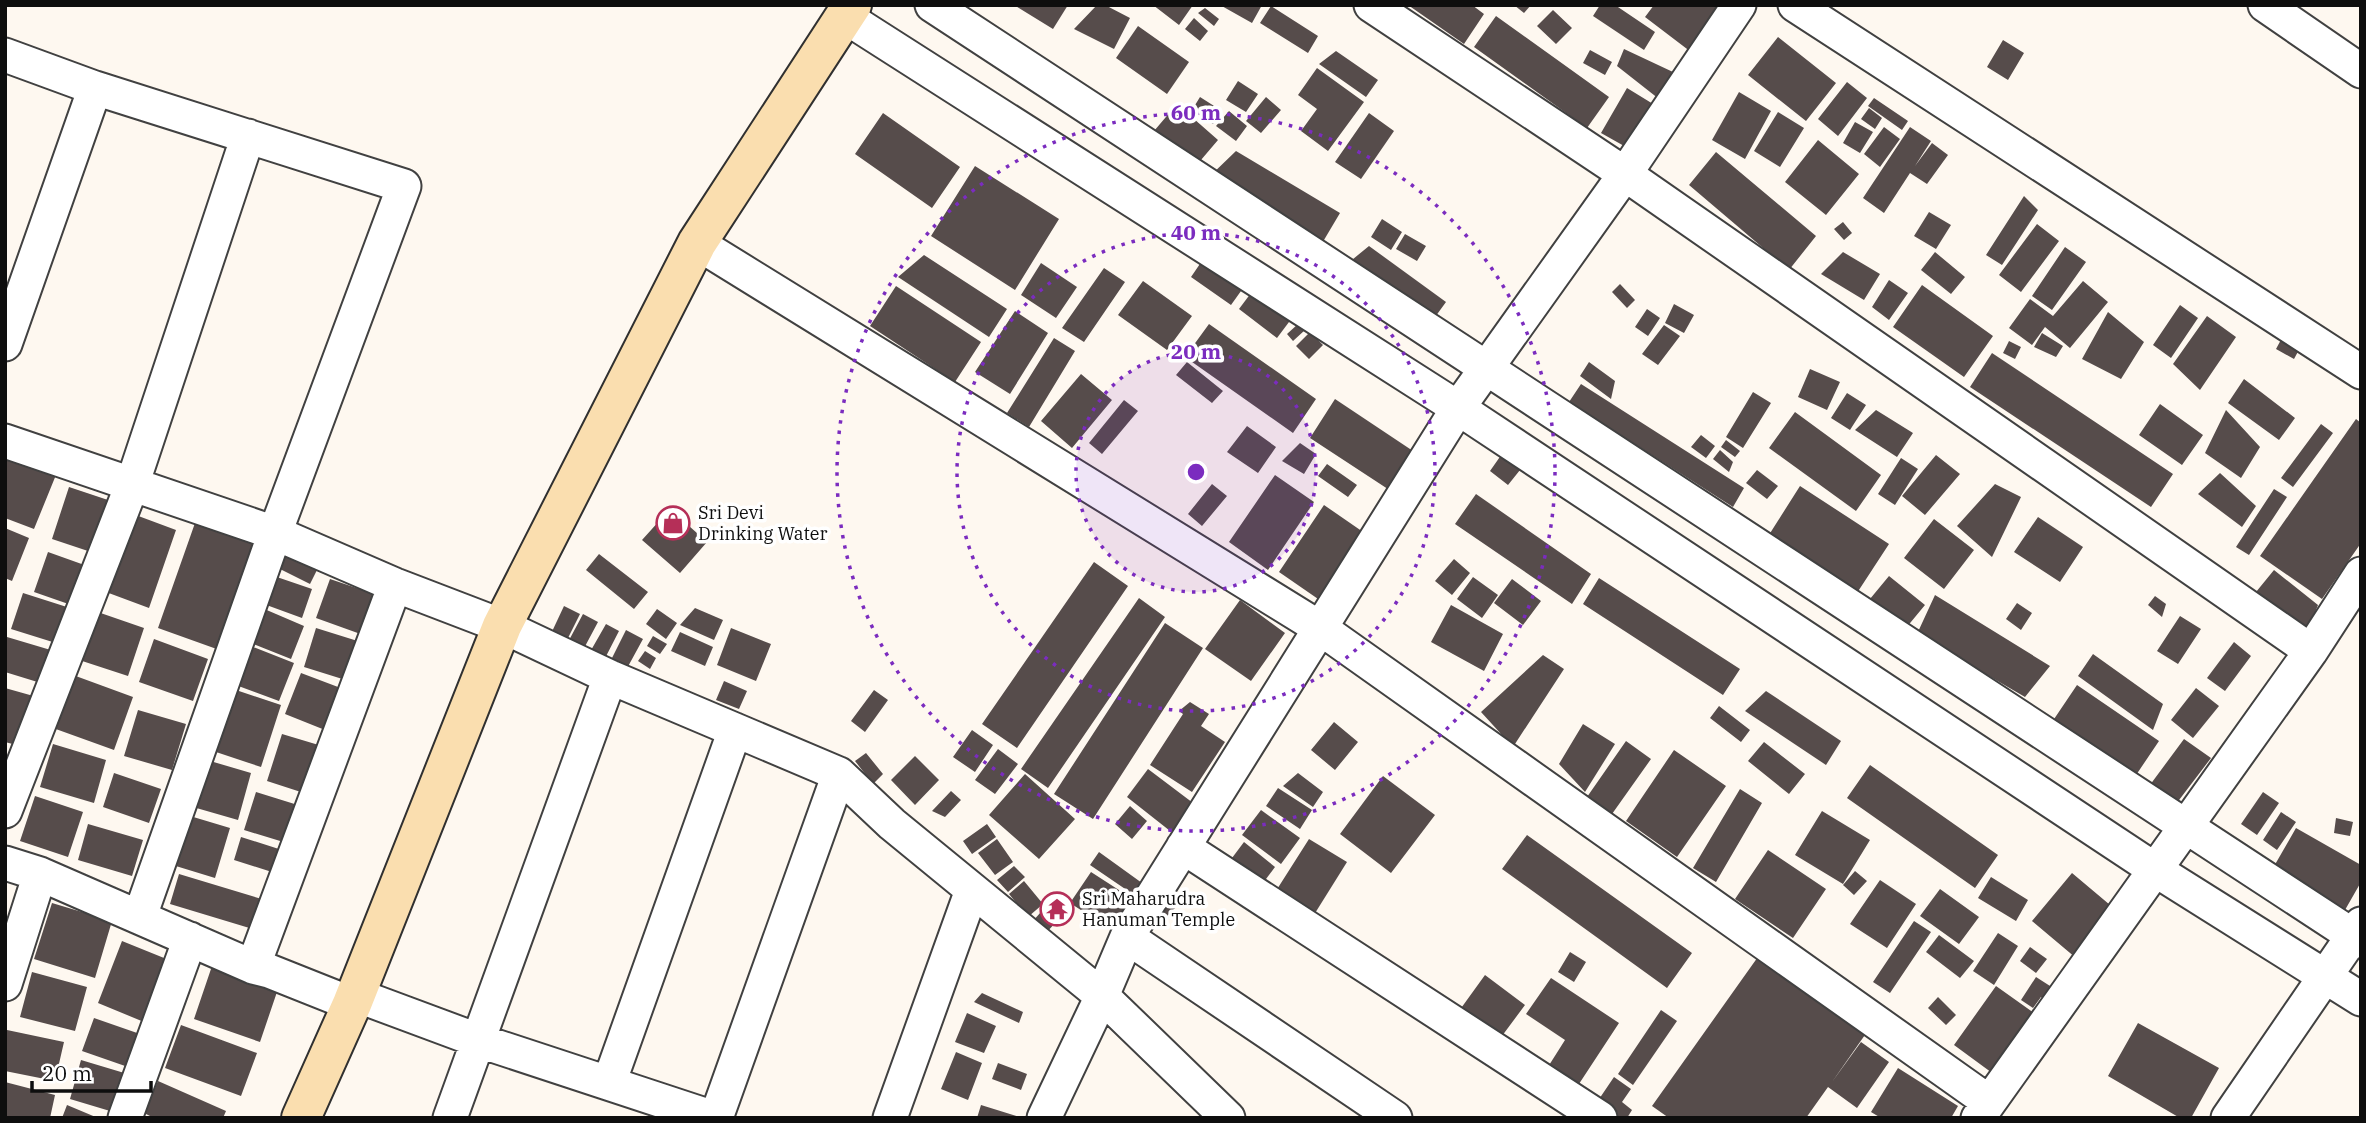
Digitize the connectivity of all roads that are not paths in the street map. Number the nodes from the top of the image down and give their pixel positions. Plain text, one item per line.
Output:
1 (932, 5) edge
2 (1371, 5) edge
3 (1739, 5) edge
4 (1795, 5) edge
5 (2265, 5) edge
6 (848, 10) edge
7 (5, 55) edge
8 (2361, 71) edge
9 (95, 88) junction
10 (248, 136) junction
11 (1625, 174) junction
12 (697, 243) junction
13 (5, 344) edge
14 (1487, 367) junction
15 (2361, 372) edge
16 (1458, 408) junction
17 (5, 441) edge
18 (132, 485) junction
19 (275, 533) junction
20 (2361, 574) edge
21 (395, 585) junction
22 (502, 626) junction
23 (1320, 628) junction
24 (2311, 651) junction
25 (610, 677) junction
26 (735, 730) junction
27 (839, 774) junction
28 (5, 811) edge
29 (2185, 825) junction
30 (1183, 847) junction
31 (5, 863) edge
32 (2154, 869) junction
33 (40, 874) junction
34 (972, 890) junction
35 (140, 916) junction
36 (2358, 933) edge
37 (1126, 937) junction
38 (190, 939) junction
39 (253, 967) junction
40 (2326, 976) junction
41 (5, 984) edge
42 (1102, 996) junction
43 (2361, 999) edge
44 (354, 1000) junction
45 (477, 1040) junction
46 (609, 1083) junction
47 (1984, 1110) edge
48 (125, 1118) edge
49 (301, 1118) edge
50 (450, 1118) edge
51 (715, 1118) edge
52 (890, 1118) edge
53 (1044, 1118) edge
54 (1228, 1118) edge
55 (1395, 1118) edge
56 (1600, 1118) edge
57 (2228, 1118) edge

1 - 14 street
2 - 11 street
3 - 11 street
4 - 15 street
5 - 8 street
6 - 12 main road
6 - 16 street
7 - 9 street
9 - 10 street
9 - 13 street
10 - 18 street
10 - 19 street
11 - 14 street
11 - 24 street
12 - 22 main road
12 - 23 street
14 - 16 street
14 - 29 street
16 - 23 street
16 - 32 street
17 - 18 street
18 - 19 street
18 - 28 street
19 - 21 street
19 - 35 street
20 - 24 street
21 - 22 street
21 - 39 street
22 - 25 street
22 - 44 main road
23 - 30 street
23 - 47 street
24 - 29 street
25 - 26 street
25 - 45 street
26 - 27 street
26 - 46 street
27 - 34 street
27 - 51 street
29 - 32 street
29 - 36 street
30 - 37 street
30 - 56 street
31 - 33 street
32 - 40 street
32 - 47 street
33 - 35 street
33 - 41 street
34 - 42 street
34 - 52 street
35 - 38 street
36 - 40 street
37 - 42 street
37 - 55 street
38 - 39 street
38 - 48 street
39 - 44 street
40 - 43 street
40 - 57 street
42 - 53 street
42 - 54 street
44 - 45 street
44 - 49 main road
45 - 46 street
45 - 50 street
46 - 51 street

